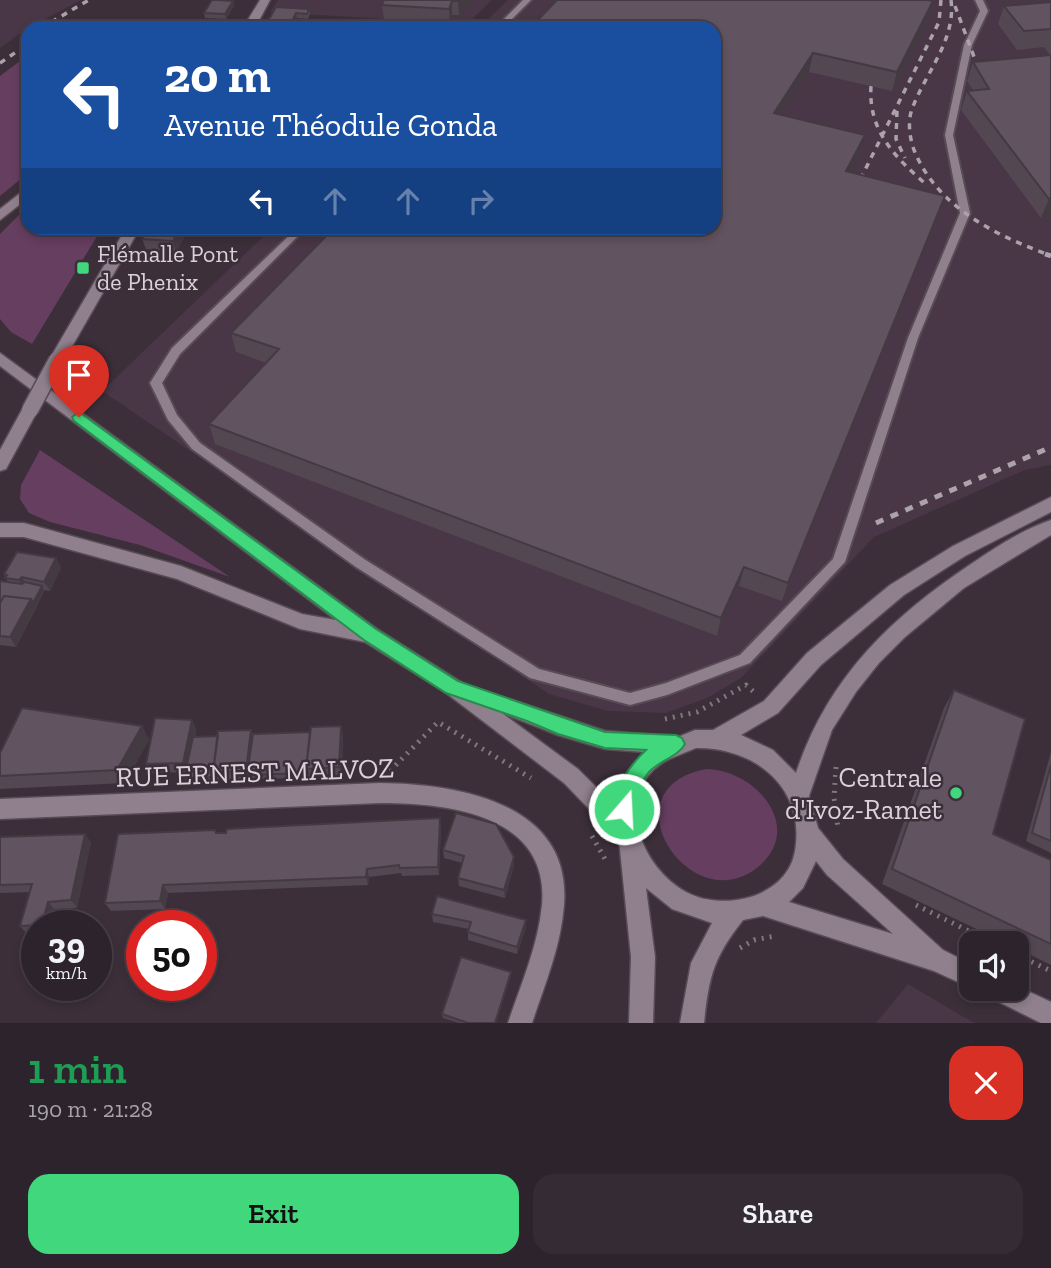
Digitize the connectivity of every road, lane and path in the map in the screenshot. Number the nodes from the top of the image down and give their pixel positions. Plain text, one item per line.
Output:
1 (265, 0) edge
2 (527, 0) edge
3 (979, 0) edge
4 (253, 21) edge
5 (506, 21) edge
6 (21, 188) edge
7 (21, 197) edge
8 (0, 204) edge
9 (0, 216) edge
10 (129, 235) edge
11 (295, 235) edge
12 (0, 358) edge
13 (0, 465) edge
14 (1051, 504) edge
15 (1051, 527) edge
16 (0, 530) edge
17 (370, 635) junction
18 (453, 687) junction
19 (771, 707) junction
20 (656, 720) dead end
21 (821, 733) junction
22 (716, 738) junction
23 (676, 744) junction
24 (534, 780) dead end
25 (367, 794) junction
26 (799, 795) junction
27 (0, 809) edge
28 (587, 829) dead end
29 (839, 832) dead end
30 (810, 835) junction
31 (628, 840) junction
32 (608, 867) dead end
33 (911, 902) edge
34 (764, 905) junction
35 (735, 912) junction
36 (968, 931) edge
37 (784, 936) dead end
38 (733, 955) dead end
39 (938, 960) junction
40 (1029, 961) edge
41 (959, 970) edge
42 (1051, 971) edge
43 (1022, 1001) edge
44 (1051, 1015) edge
45 (520, 1023) edge
46 (641, 1023) edge
47 (692, 1023) edge

1 - 4 main road
2 - 5 lane
3 - 11 lane
6 - 8 main road
7 - 9 main road
10 - 13 main road, bridge
12 - 17 main road
14 - 19 main road
15 - 21 main road
16 - 17 main road
17 - 18 main road
18 - 23 main road
18 - 31 main road
19 - 20 path
19 - 22 main road
21 - 26 main road
21 - 29 path
22 - 23 main road
22 - 26 main road
23 - 31 main road
24 - 25 path
25 - 27 main road, RUE ERNEST MALVOZ
25 - 45 main road, RUE ERNEST MALVOZ
26 - 30 main road
28 - 32 path
30 - 34 main road
30 - 39 main road
31 - 35 main road
31 - 46 main road
33 - 36 path
34 - 35 main road
34 - 39 main road
35 - 47 main road
37 - 38 path
39 - 41 main road
40 - 42 path
43 - 44 main road

